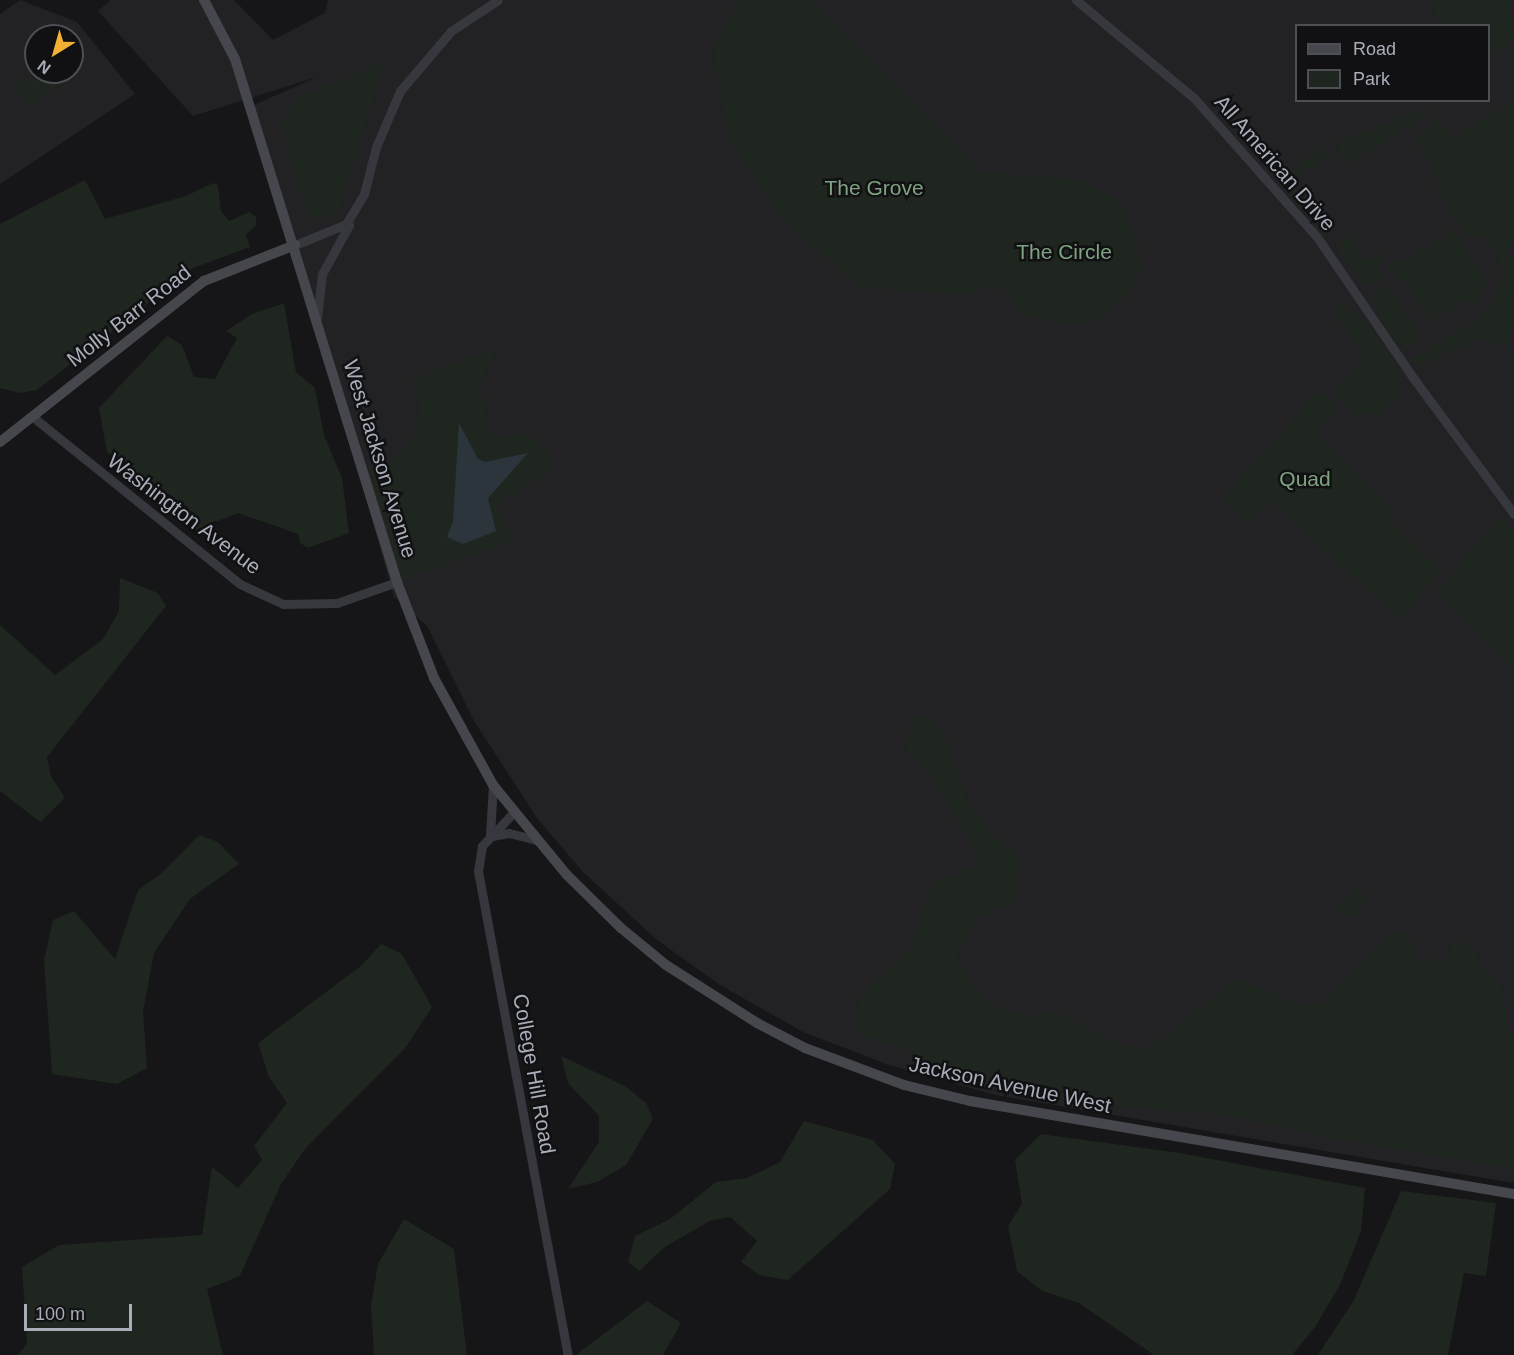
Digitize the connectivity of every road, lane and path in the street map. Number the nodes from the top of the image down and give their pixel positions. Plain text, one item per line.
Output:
1 (204, 0) edge
2 (498, 0) edge
3 (1076, 0) edge
4 (357, 208) junction
5 (296, 245) junction
6 (317, 318) junction
7 (33, 417) junction
8 (0, 442) edge
9 (1514, 514) edge
10 (397, 582) junction
11 (493, 785) junction
12 (514, 812) junction
13 (490, 837) junction
14 (537, 840) junction
15 (1514, 1194) edge
16 (568, 1355) edge

1 - 5 main road, West Jackson Avenue
2 - 4 street
3 - 9 street, All American Drive
4 - 5 street
4 - 6 street
5 - 6 main road, West Jackson Avenue
5 - 7 main road, Molly Barr Road
6 - 10 main road, West Jackson Avenue
7 - 8 main road, Molly Barr Road
7 - 10 street, Washington Avenue
10 - 11 main road, West Jackson Avenue
11 - 12 main road, West Jackson Avenue
11 - 13 street
12 - 13 street, College Hill Road
12 - 14 main road, Jackson Avenue West
13 - 14 street
13 - 16 street, College Hill Road
14 - 15 main road, Jackson Avenue West

